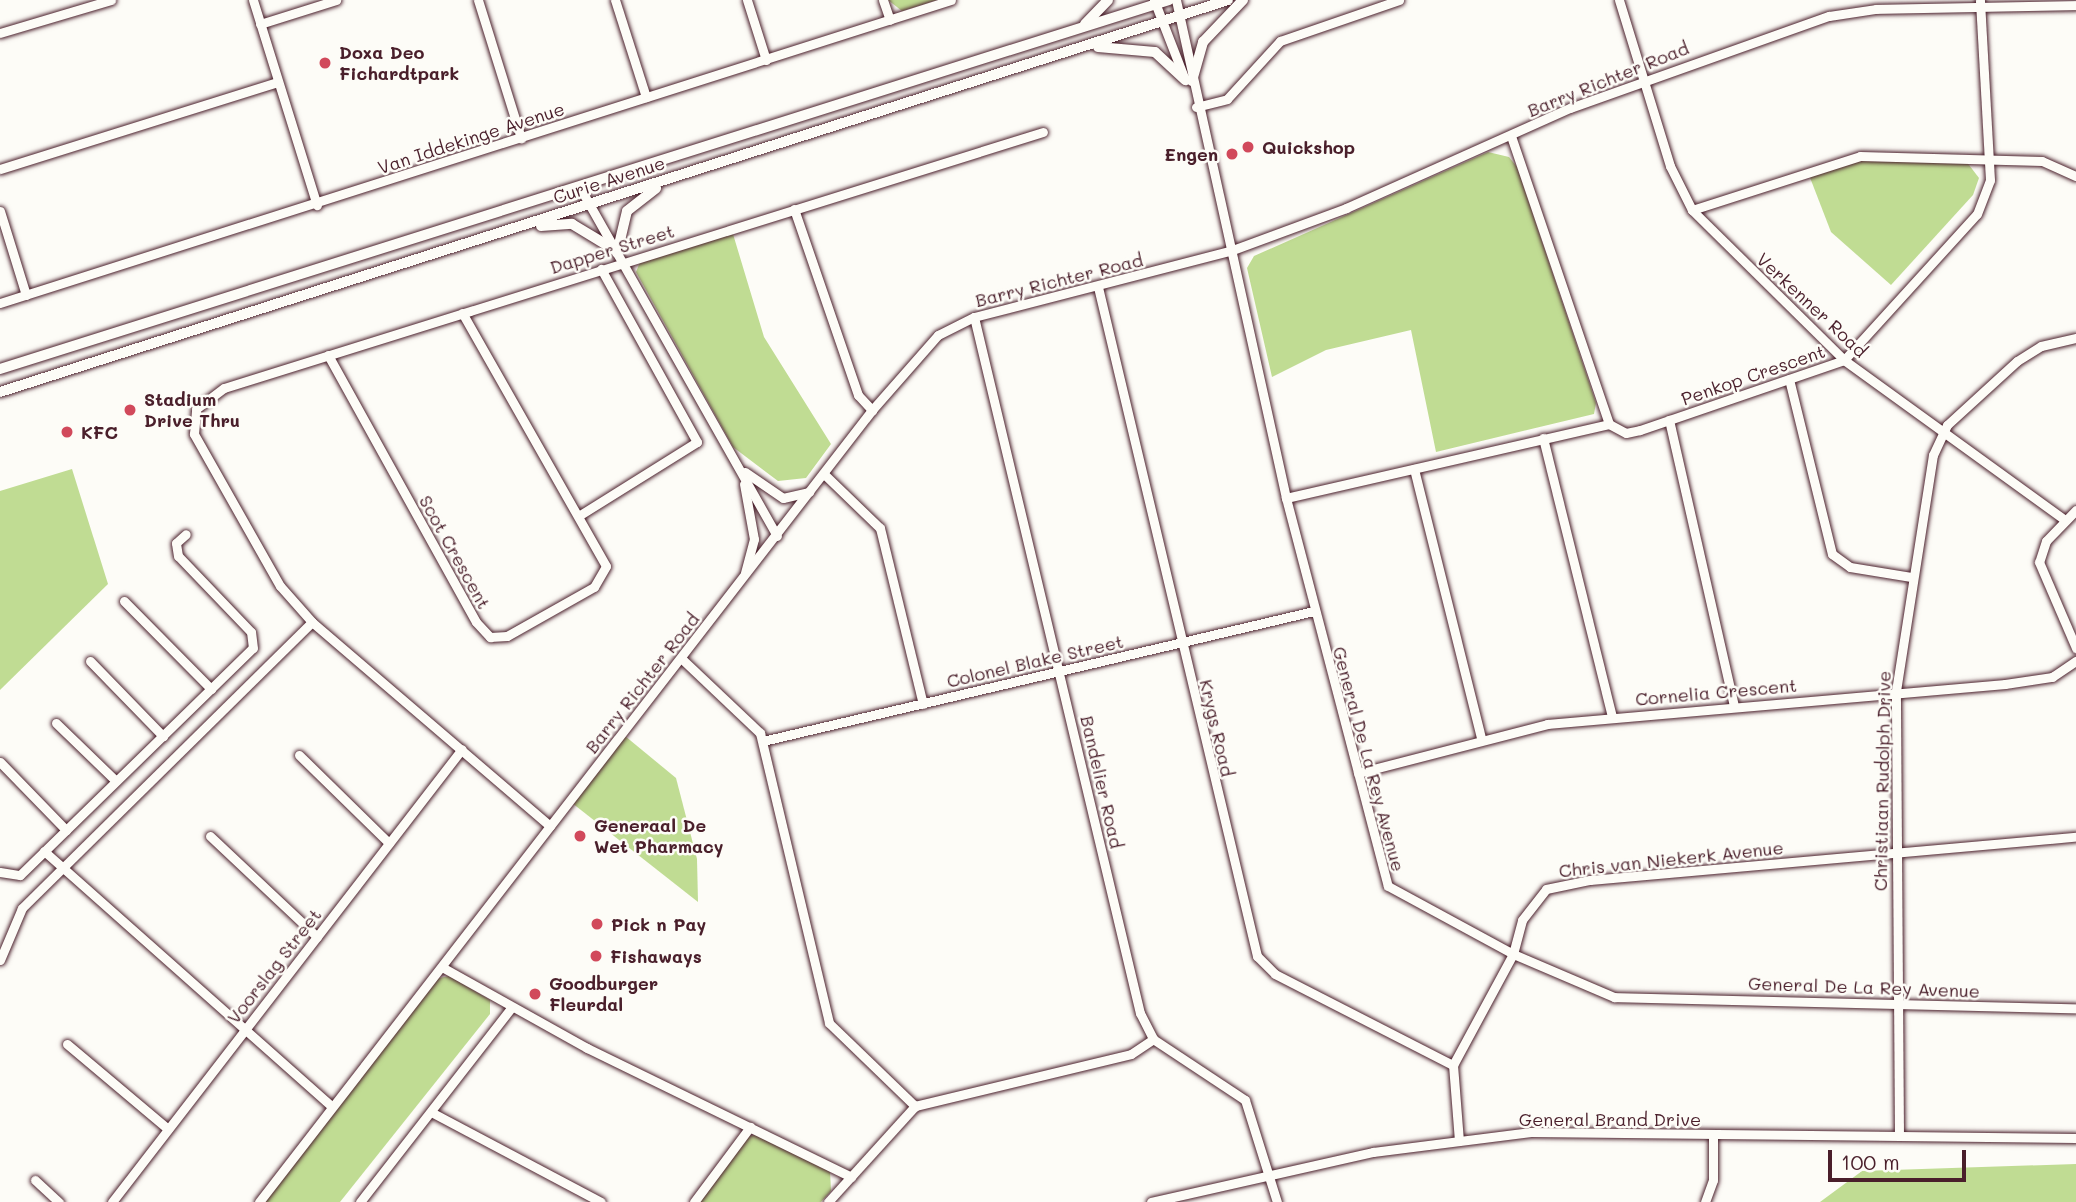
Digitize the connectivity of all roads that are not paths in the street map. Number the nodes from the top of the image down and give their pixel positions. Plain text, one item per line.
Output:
1 (111, 0) edge
2 (253, 0) edge
3 (336, 0) edge
4 (478, 0) edge
5 (615, 0) edge
6 (747, 0) edge
7 (883, 0) edge
8 (951, 0) edge
9 (1108, 0) edge
10 (1169, 0) edge
11 (1176, 0) edge
12 (1228, 0) edge
13 (1243, 0) edge
14 (1399, 0) edge
15 (1619, 0) edge
16 (1155, 2) edge
17 (1981, 3) edge
18 (2076, 5) edge
19 (1181, 15) junction
20 (890, 20) junction
21 (1161, 22) junction
22 (260, 24) junction
23 (1081, 28) junction
24 (0, 33) edge
25 (1078, 48) junction
26 (766, 60) junction
27 (1188, 80) junction
28 (1647, 80) junction
29 (278, 82) junction
30 (646, 97) junction
31 (1196, 107) junction
32 (1043, 132) dead end
33 (1511, 136) junction
34 (521, 138) junction
35 (1988, 160) junction
36 (0, 169) edge
37 (691, 172) junction
38 (2076, 176) edge
39 (579, 186) junction
40 (317, 205) junction
41 (588, 205) junction
42 (794, 209) junction
43 (1692, 210) junction
44 (0, 211) edge
45 (495, 234) junction
46 (1230, 251) junction
47 (618, 255) junction
48 (601, 269) junction
49 (1098, 287) junction
50 (26, 295) junction
51 (0, 303) edge
52 (462, 313) junction
53 (974, 317) junction
54 (2076, 338) edge
55 (328, 355) junction
56 (1844, 360) junction
57 (0, 369) edge
58 (1789, 379) junction
59 (0, 392) edge
60 (872, 410) junction
61 (1670, 420) junction
62 (1609, 424) junction
63 (1941, 432) junction
64 (1543, 438) junction
65 (731, 454) junction
66 (1414, 469) junction
67 (741, 472) junction
68 (824, 474) junction
69 (810, 492) junction
70 (1286, 498) junction
71 (2076, 510) edge
72 (580, 515) junction
73 (2065, 520) junction
74 (186, 534) dead end
75 (777, 536) junction
76 (1910, 577) junction
77 (743, 578) junction
78 (124, 601) dead end
79 (1314, 611) junction
80 (312, 622) junction
81 (1180, 642) junction
82 (2076, 649) edge
83 (681, 658) junction
84 (2076, 661) edge
85 (90, 662) dead end
86 (1061, 671) junction
87 (211, 690) junction
88 (1896, 691) junction
89 (923, 704) junction
90 (1734, 706) junction
91 (1612, 717) junction
92 (56, 723) dead end
93 (163, 736) junction
94 (1481, 738) junction
95 (763, 741) junction
96 (462, 749) junction
97 (299, 755) dead end
98 (0, 762) edge
99 (1358, 773) junction
100 (116, 781) junction
101 (550, 826) junction
102 (66, 830) junction
103 (210, 836) dead end
104 (2076, 837) edge
105 (389, 843) junction
106 (44, 851) junction
107 (1896, 852) junction
108 (64, 869) junction
109 (0, 872) edge
110 (317, 937) junction
111 (1513, 954) junction
112 (0, 960) edge
113 (442, 967) junction
114 (1894, 1004) junction
115 (2076, 1008) edge
116 (510, 1009) junction
117 (245, 1030) junction
118 (1153, 1040) junction
119 (67, 1044) dead end
120 (1453, 1065) junction
121 (331, 1106) junction
122 (915, 1106) junction
123 (431, 1112) junction
124 (750, 1127) junction
125 (168, 1129) junction
126 (1713, 1135) junction
127 (1899, 1135) junction
128 (2076, 1138) edge
129 (1459, 1141) junction
130 (1271, 1174) junction
131 (851, 1177) junction
132 (35, 1180) dead end
133 (59, 1202) edge
134 (112, 1202) edge
135 (259, 1202) edge
136 (360, 1202) edge
137 (601, 1202) edge
138 (694, 1202) edge
139 (828, 1202) edge
140 (1151, 1202) edge
141 (1277, 1202) edge
142 (1705, 1202) edge

1 - 24 street
2 - 22 street
3 - 22 street
4 - 34 street
5 - 30 street
6 - 26 street
7 - 20 street
8 - 20 street, Van Iddekinge Avenue
9 - 23 main road
10 - 16 main road, Curie Avenue
11 - 19 street, General De La Rey Avenue
12 - 19 main road, Curie Avenue
13 - 27 main road
14 - 31 street
15 - 28 street, Verkenner Road
16 - 21 street, General De La Rey Avenue
16 - 23 main road, Curie Avenue
17 - 18 street, Barry Richter Road
17 - 28 street, Barry Richter Road
17 - 35 street, Penkop Crescent
19 - 21 main road, Curie Avenue
19 - 27 street, General De La Rey Avenue
20 - 26 street, Van Iddekinge Avenue
21 - 25 main road, Curie Avenue
21 - 27 street, General De La Rey Avenue
22 - 29 street
23 - 39 main road, Curie Avenue
25 - 27 main road
25 - 37 main road, Curie Avenue
26 - 30 street, Van Iddekinge Avenue
27 - 31 street, General De La Rey Avenue
28 - 33 street, Barry Richter Road
28 - 43 street, Verkenner Road
29 - 36 street
29 - 40 street
30 - 34 street, Van Iddekinge Avenue
31 - 46 street, General De La Rey Avenue
32 - 42 street, Dapper Street
33 - 46 street, Barry Richter Road
33 - 62 street
34 - 40 street, Van Iddekinge Avenue
35 - 38 street
35 - 43 street
35 - 56 street, Penkop Crescent
37 - 41 main road, Curie Avenue
37 - 47 main road
39 - 41 street
39 - 57 main road, Curie Avenue
40 - 50 street, Van Iddekinge Avenue
41 - 45 main road, Curie Avenue
41 - 47 street
42 - 47 street, Dapper Street
42 - 60 street
43 - 56 street, Verkenner Road
44 - 50 street
45 - 47 main road
45 - 59 main road, Curie Avenue
46 - 49 street, Barry Richter Road
46 - 70 street, General De La Rey Avenue
47 - 48 street, Dapper Street
47 - 65 street
48 - 52 street, Dapper Street
48 - 72 street
49 - 53 street, Barry Richter Road
49 - 81 street, Krygs Road
50 - 51 street, Van Iddekinge Avenue
52 - 55 street, Dapper Street
52 - 72 street, Scot Crescent
53 - 60 street, Barry Richter Road
53 - 86 street, Bandelier Road
54 - 63 street
55 - 72 street, Scot Crescent
55 - 80 street, Dapper Street
56 - 58 street, Penkop Crescent
56 - 63 street, Verkenner Road
58 - 61 street, Penkop Crescent
58 - 76 street
60 - 68 street, Barry Richter Road
61 - 62 street, Penkop Crescent
61 - 90 street
62 - 64 street
63 - 73 street, Verkenner Road
63 - 76 street, Christiaan Rudolph Drive
64 - 66 street
64 - 91 street
65 - 67 street
65 - 69 street
66 - 70 street
66 - 94 street
67 - 75 street
67 - 77 street
68 - 69 street, Barry Richter Road
68 - 89 street
69 - 75 street, Barry Richter Road
70 - 79 street, General De La Rey Avenue
71 - 73 street
73 - 82 street
74 - 87 street
75 - 77 street, Barry Richter Road
76 - 88 street, Christiaan Rudolph Drive
77 - 83 street, Barry Richter Road
78 - 87 street
79 - 81 street, Colonel Blake Street
79 - 99 street, General De La Rey Avenue
80 - 96 street
80 - 108 street
81 - 86 street, Colonel Blake Street
81 - 120 street, Krygs Road
83 - 95 street
83 - 101 street, Barry Richter Road
84 - 88 street, Cornelia Crescent
85 - 93 street
86 - 89 street, Colonel Blake Street
86 - 118 street, Bandelier Road
87 - 93 street
88 - 90 street, Cornelia Crescent
88 - 107 street, Christiaan Rudolph Drive
89 - 95 street, Colonel Blake Street
90 - 91 street, Cornelia Crescent
91 - 94 street, Cornelia Crescent
92 - 100 street
93 - 100 street
94 - 99 street, Cornelia Crescent
95 - 122 street
96 - 101 street
96 - 105 street, Voorslag Street
97 - 105 street
98 - 102 street
99 - 111 street, General De La Rey Avenue
100 - 102 street
101 - 113 street, Barry Richter Road
102 - 106 street
103 - 110 street
104 - 107 street, Chris van Niekerk Avenue
105 - 110 street, Voorslag Street
106 - 108 street
106 - 109 street
107 - 111 street, Chris van Niekerk Avenue
107 - 114 street, Christiaan Rudolph Drive
108 - 112 street
108 - 117 street
110 - 117 street, Voorslag Street
111 - 114 street, General De La Rey Avenue
111 - 120 street, Chris van Niekerk Avenue
113 - 116 street
113 - 121 street, Barry Richter Road
114 - 115 street, General De La Rey Avenue
114 - 127 street, Christiaan Rudolph Drive
116 - 123 street
116 - 124 street
117 - 121 street
117 - 125 street, Voorslag Street
118 - 122 street
118 - 130 street
119 - 125 street
120 - 129 street
121 - 135 street, Barry Richter Road
122 - 131 street
123 - 136 street
123 - 137 street
124 - 131 street
124 - 138 street
125 - 134 street, Voorslag Street
126 - 127 street, General Brand Drive
126 - 129 street, General Brand Drive
126 - 142 street
127 - 128 street, General Brand Drive
129 - 130 street, General Brand Drive
130 - 140 street, General Brand Drive
130 - 141 street
131 - 139 street
132 - 133 street

